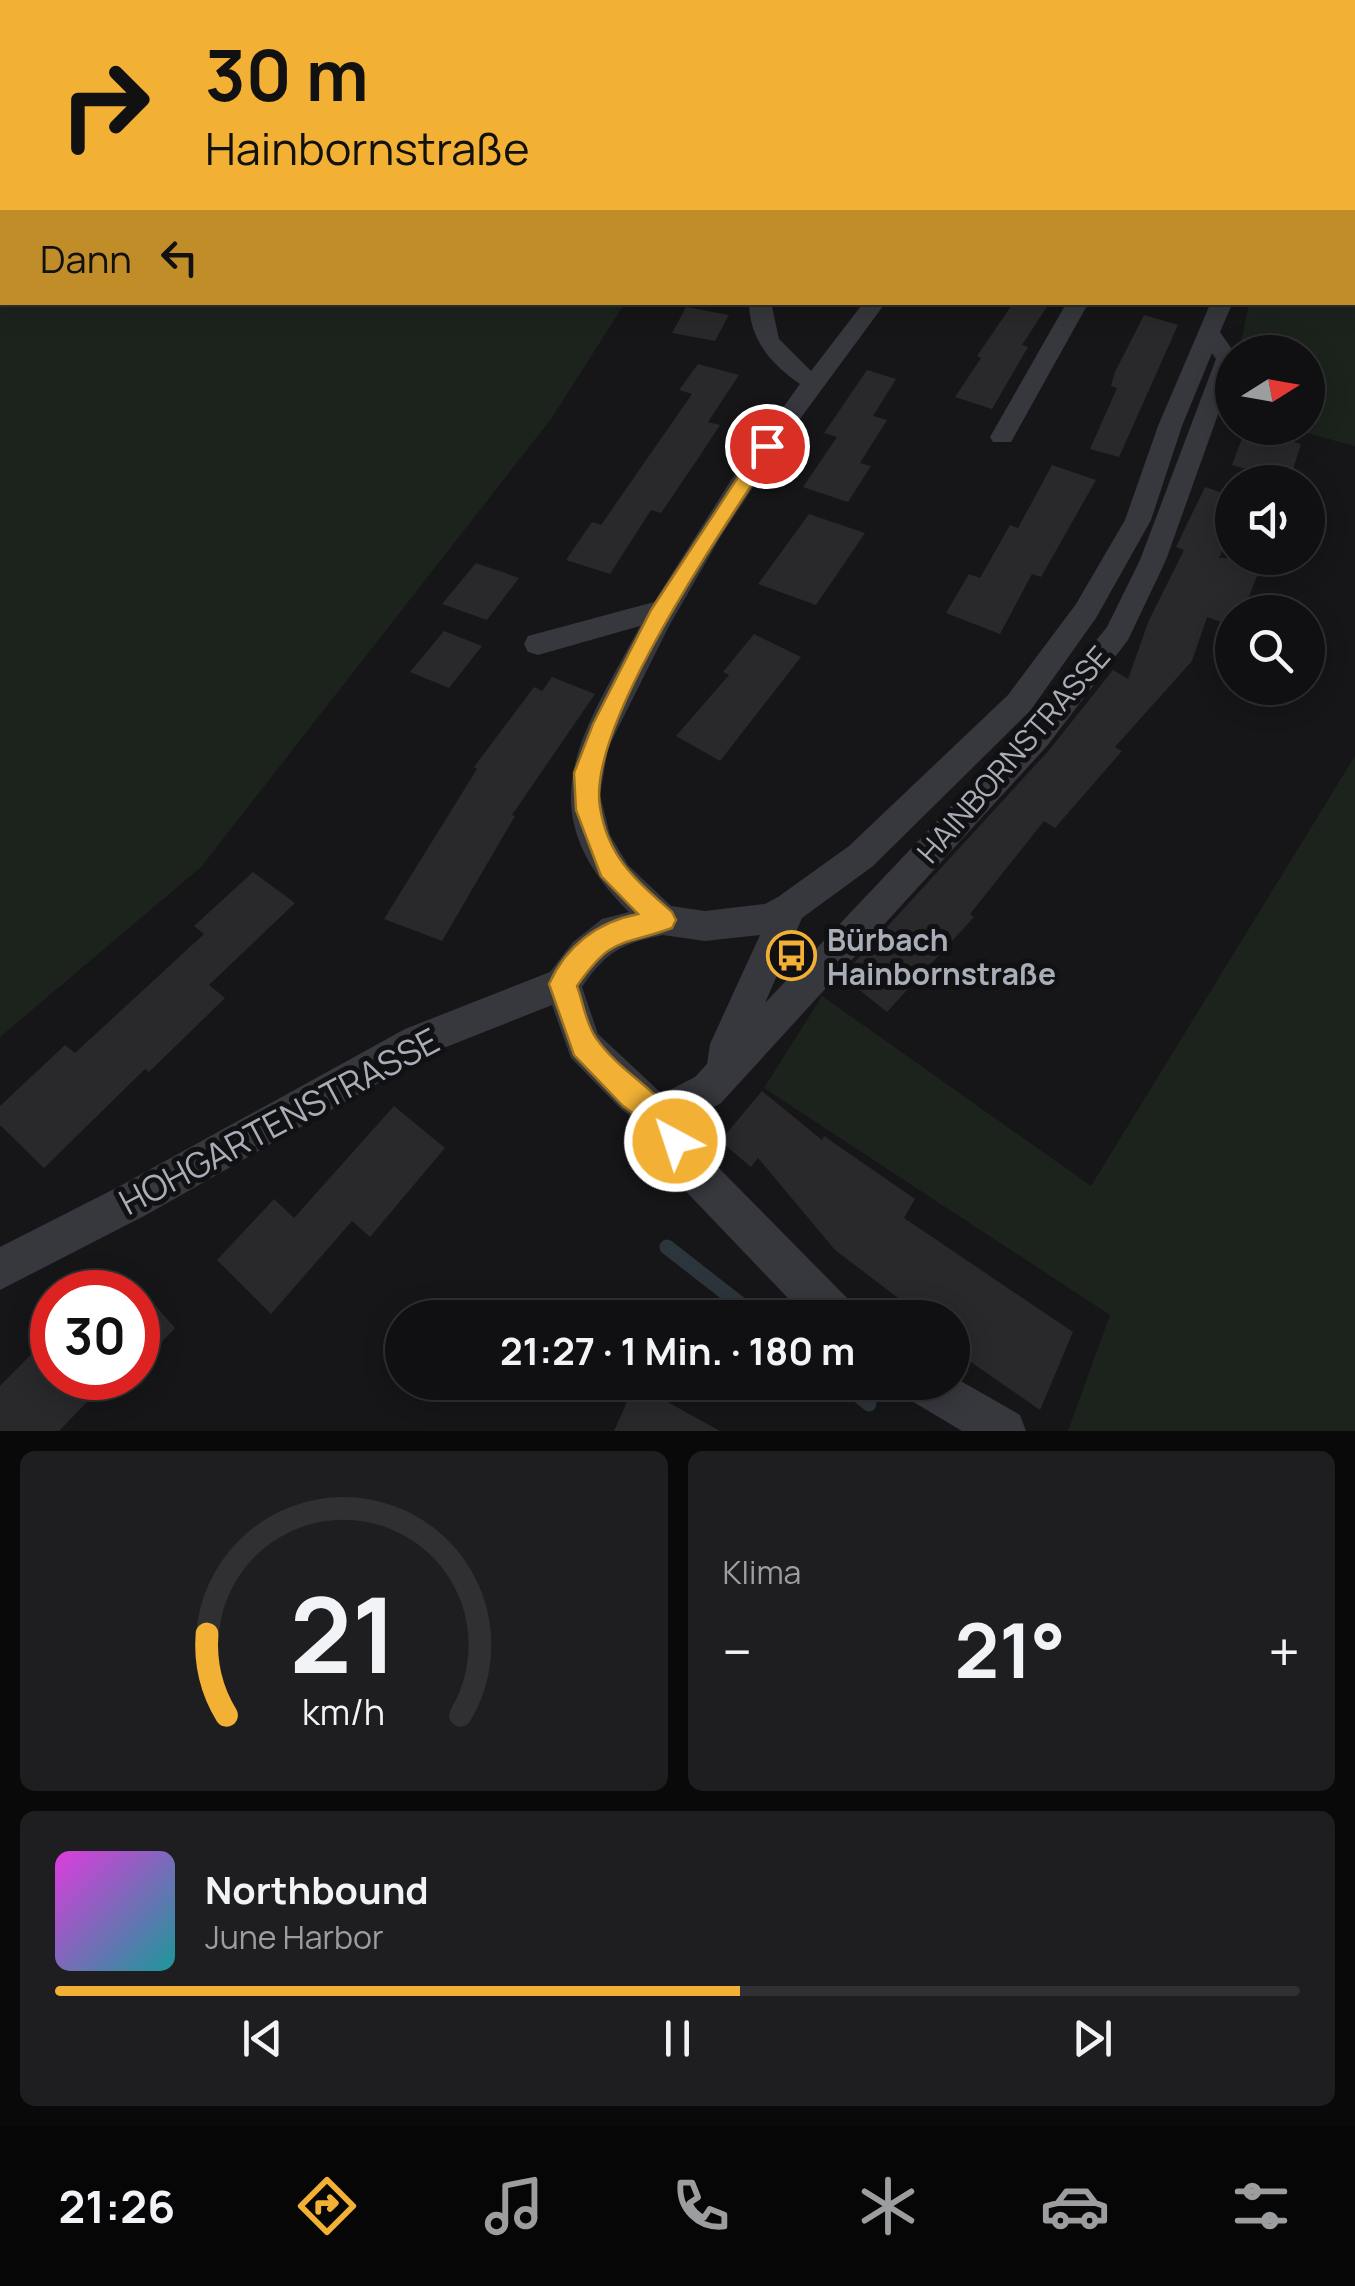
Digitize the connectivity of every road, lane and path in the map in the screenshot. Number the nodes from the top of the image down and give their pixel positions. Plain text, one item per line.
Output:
1 (760, 305) edge
2 (874, 305) edge
3 (1076, 305) edge
4 (1220, 305) edge
5 (1208, 330) junction
6 (812, 382) junction
7 (1002, 437) dead end
8 (661, 610) junction
9 (538, 644) dead end
10 (790, 908) junction
11 (663, 920) junction
12 (563, 984) junction
13 (722, 1070) junction
14 (660, 1116) junction
15 (0, 1269) edge
16 (820, 1300) edge
17 (951, 1400) edge
18 (1004, 1431) edge

1 - 6 street
2 - 6 street
3 - 7 street
4 - 5 street, HAINBORNSTRASSE
5 - 10 street, HAINBORNSTRASSE
5 - 13 street, HAINBORNSTRASSE
6 - 8 street
8 - 9 street
8 - 11 street
10 - 11 street, HAINBORNSTRASSE
10 - 13 street, HAINBORNSTRASSE
11 - 12 street, HAINBORNSTRASSE
12 - 14 street
12 - 15 street, HOHGARTENSTRASSE
13 - 14 street, HAINBORNSTRASSE
14 - 16 street
17 - 18 street

